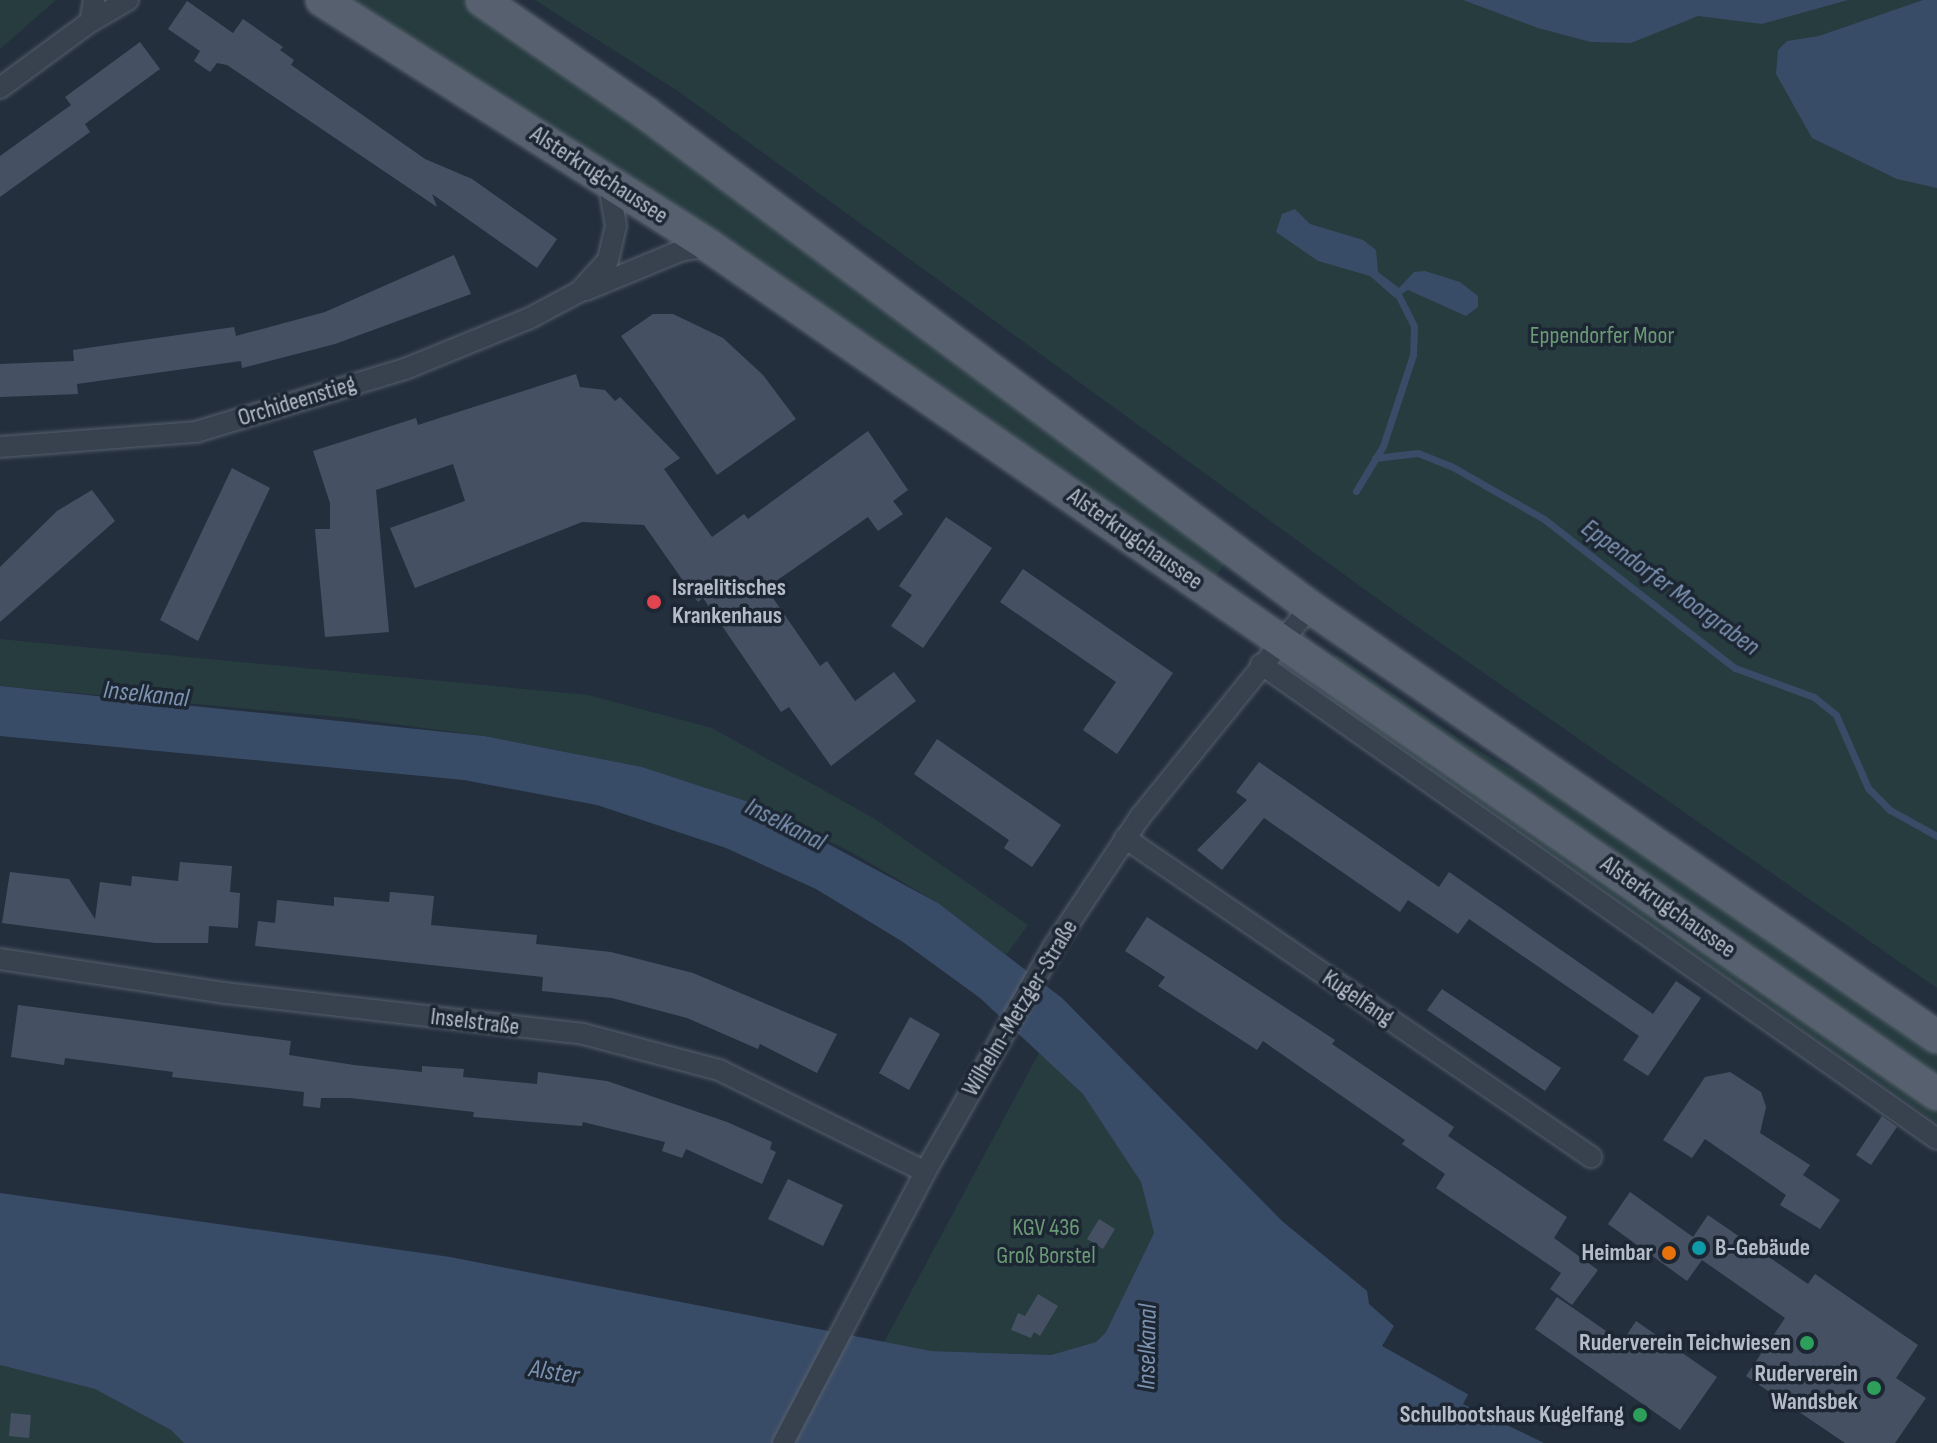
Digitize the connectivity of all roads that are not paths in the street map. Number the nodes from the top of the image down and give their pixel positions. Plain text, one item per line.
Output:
1 (94, 0) edge
2 (128, 0) edge
3 (322, 0) edge
4 (482, 0) edge
5 (90, 22) junction
6 (0, 88) edge
7 (608, 180) junction
8 (709, 246) junction
9 (579, 292) junction
10 (0, 447) edge
11 (1310, 607) junction
12 (1271, 652) junction
13 (1125, 838) junction
14 (0, 959) edge
15 (1937, 1037) edge
16 (1937, 1094) edge
17 (1937, 1139) edge
18 (1591, 1157) dead end
19 (925, 1172) junction
20 (783, 1443) edge

1 - 5 street
2 - 5 street
3 - 7 main road, Alsterkrugchaussee
4 - 11 main road, Alsterkrugchaussee
5 - 6 street
7 - 8 main road, Alsterkrugchaussee
7 - 9 street, Orchideenstieg
8 - 9 street, Orchideenstieg
8 - 12 main road, Alsterkrugchaussee
9 - 10 street, Orchideenstieg
11 - 12 street, Wilhelm-Metzger-Straße
11 - 15 main road, Alsterkrugchaussee
12 - 13 street, Wilhelm-Metzger-Straße
12 - 16 main road, Alsterkrugchaussee
12 - 17 street, Alsterkrugchaussee
13 - 18 street, Kugelfang
13 - 19 street, Wilhelm-Metzger-Straße
14 - 19 street, Inselstraße
19 - 20 street, Wilhelm-Metzger-Straße

